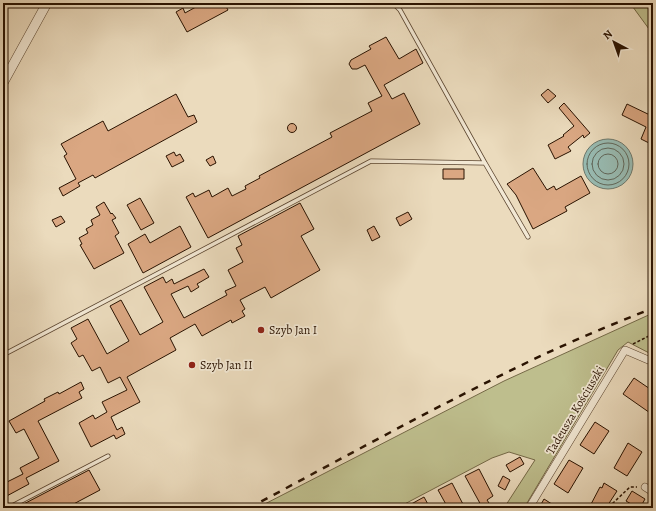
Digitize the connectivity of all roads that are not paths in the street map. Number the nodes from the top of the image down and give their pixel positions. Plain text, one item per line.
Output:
1 (46, 3) edge
2 (393, 3) edge
3 (3, 83) edge
4 (485, 163) junction
5 (528, 237) dead end
6 (3, 355) edge
7 (653, 362) edge
8 (108, 456) dead end
9 (645, 487) road end
10 (653, 492) edge
11 (8, 508) edge
12 (528, 508) edge

1 - 3 street
2 - 4 lane
4 - 5 lane
4 - 6 lane
7 - 12 street, Tadeusza Kościuszki
8 - 11 lane
9 - 10 street

